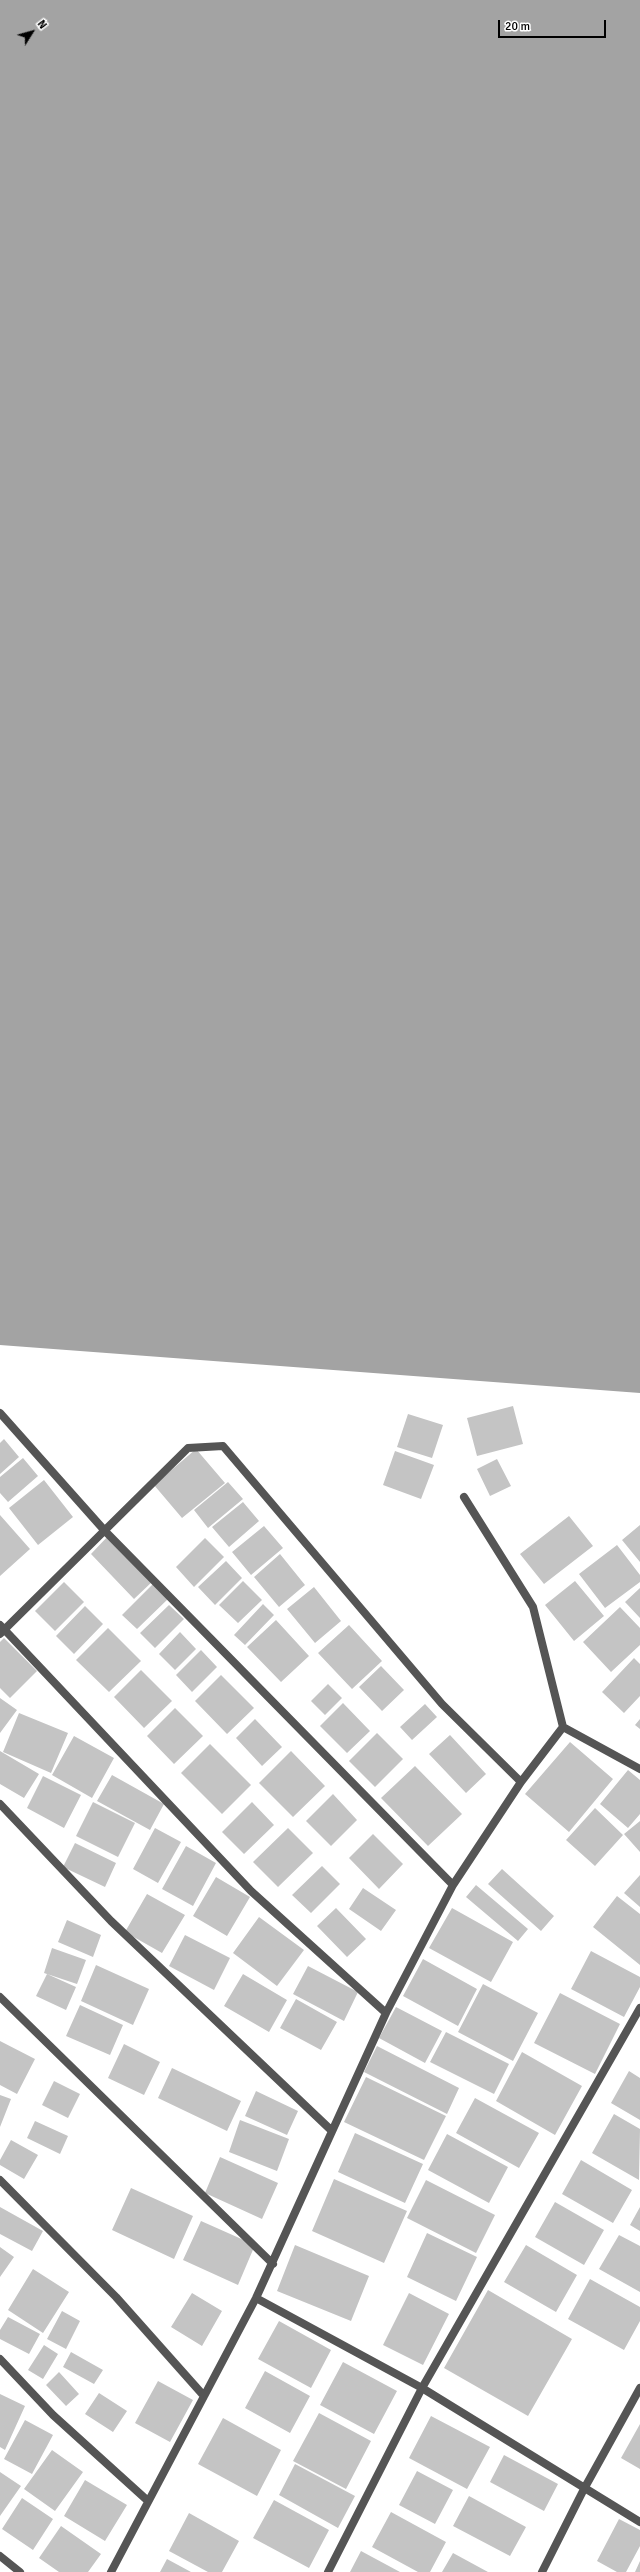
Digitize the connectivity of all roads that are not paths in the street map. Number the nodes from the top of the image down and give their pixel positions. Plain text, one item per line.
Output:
1 (0, 1413) edge
2 (464, 1497) dead end
3 (105, 1531) junction
4 (1, 1630) edge
5 (563, 1727) junction
6 (640, 1769) edge
7 (521, 1782) junction
8 (0, 1804) edge
9 (453, 1885) junction
10 (0, 1997) edge
11 (640, 2008) edge
12 (386, 2013) junction
13 (332, 2131) junction
14 (0, 2180) edge
15 (273, 2264) junction
16 (256, 2298) junction
17 (0, 2359) edge
18 (422, 2388) junction
19 (640, 2388) edge
20 (204, 2396) junction
21 (584, 2489) junction
22 (148, 2500) junction
23 (640, 2522) edge
24 (0, 2556) edge
25 (20, 2572) edge
26 (111, 2572) edge
27 (328, 2572) edge
28 (542, 2572) edge

1 - 3 street
2 - 5 street
3 - 4 street
3 - 7 street
3 - 9 street
4 - 12 street
5 - 6 street
5 - 7 street
7 - 9 street
8 - 13 street
9 - 12 street
10 - 15 street
11 - 18 street
12 - 13 street
13 - 15 street
14 - 20 street
15 - 16 street
16 - 18 street
16 - 20 street
17 - 22 street
18 - 21 street
18 - 27 street
19 - 21 street
20 - 22 street
21 - 23 street
21 - 28 street
22 - 26 street
24 - 25 street

